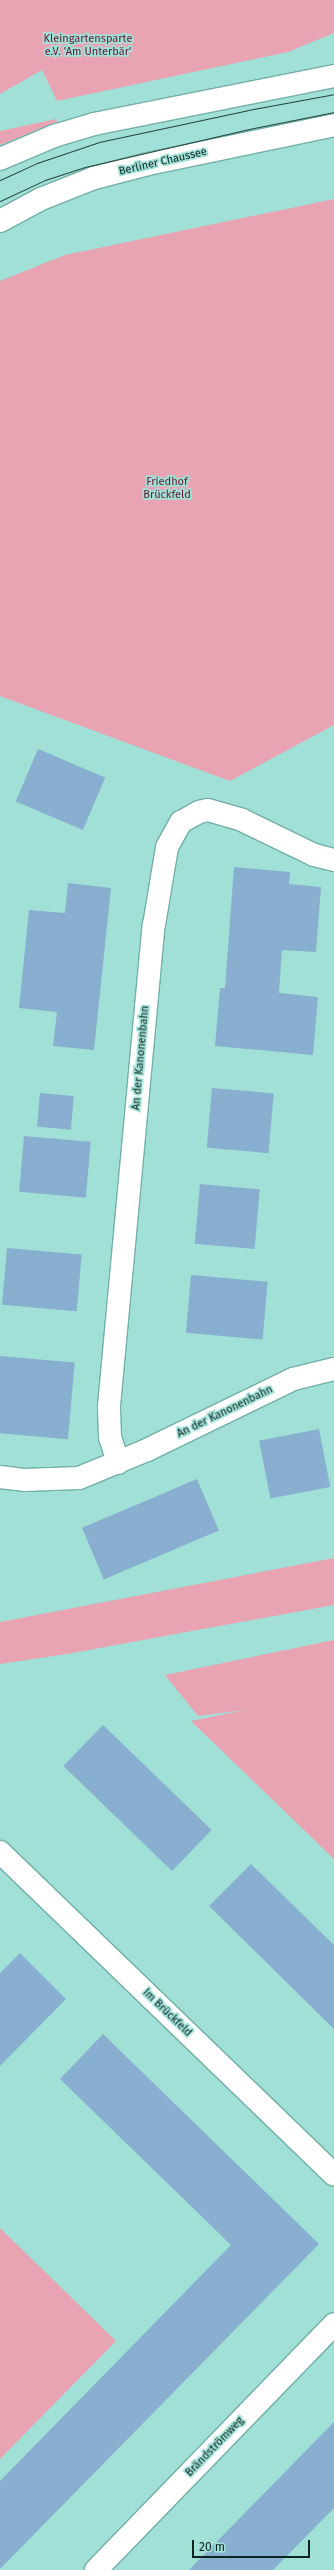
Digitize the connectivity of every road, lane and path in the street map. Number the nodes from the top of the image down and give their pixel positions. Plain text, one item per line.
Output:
1 (334, 76) edge
2 (334, 125) edge
3 (0, 159) edge
4 (0, 222) edge
5 (334, 860) edge
6 (334, 1369) edge
7 (118, 1463) junction
8 (0, 1476) edge
9 (0, 1852) edge
10 (334, 2174) edge
11 (334, 2324) edge
12 (96, 2570) edge

1 - 3 street
2 - 4 street, Berliner Chaussee
5 - 7 street, An der Kanonenbahn
6 - 7 street, An der Kanonenbahn
7 - 8 street, An der Kanonenbahn
9 - 10 street, Im Brückfeld
11 - 12 street, Brändströmweg

